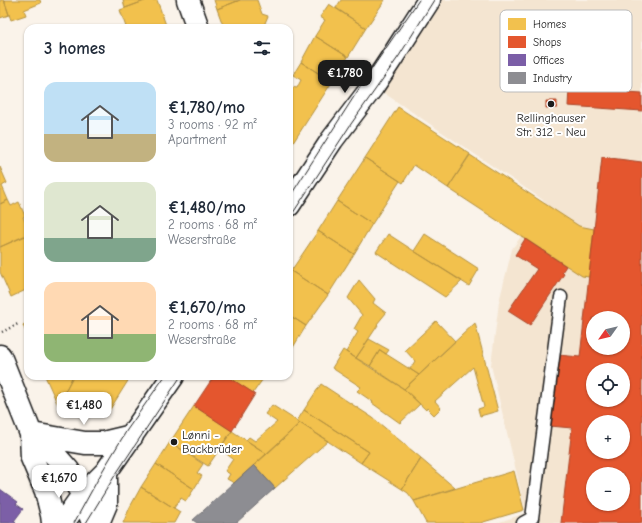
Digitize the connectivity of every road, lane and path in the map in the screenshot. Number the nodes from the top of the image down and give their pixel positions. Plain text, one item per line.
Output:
1 (188, 0) edge
2 (429, 0) edge
3 (197, 24) edge
4 (293, 200) edge
5 (562, 297) dead end
6 (18, 324) dead end
7 (0, 333) edge
8 (0, 356) edge
9 (170, 380) edge
10 (35, 435) junction
11 (132, 436) junction
12 (106, 472) junction
13 (83, 495) junction
14 (53, 523) edge
15 (63, 523) edge
16 (93, 523) edge
17 (98, 523) edge
18 (523, 523) edge

1 - 3 main road
2 - 4 main road
5 - 18 lane
6 - 7 path
8 - 10 main road
9 - 11 main road
10 - 11 main road
10 - 13 main road
10 - 14 main road
11 - 12 main road
12 - 13 main road
12 - 17 main road
13 - 15 main road
13 - 16 main road

